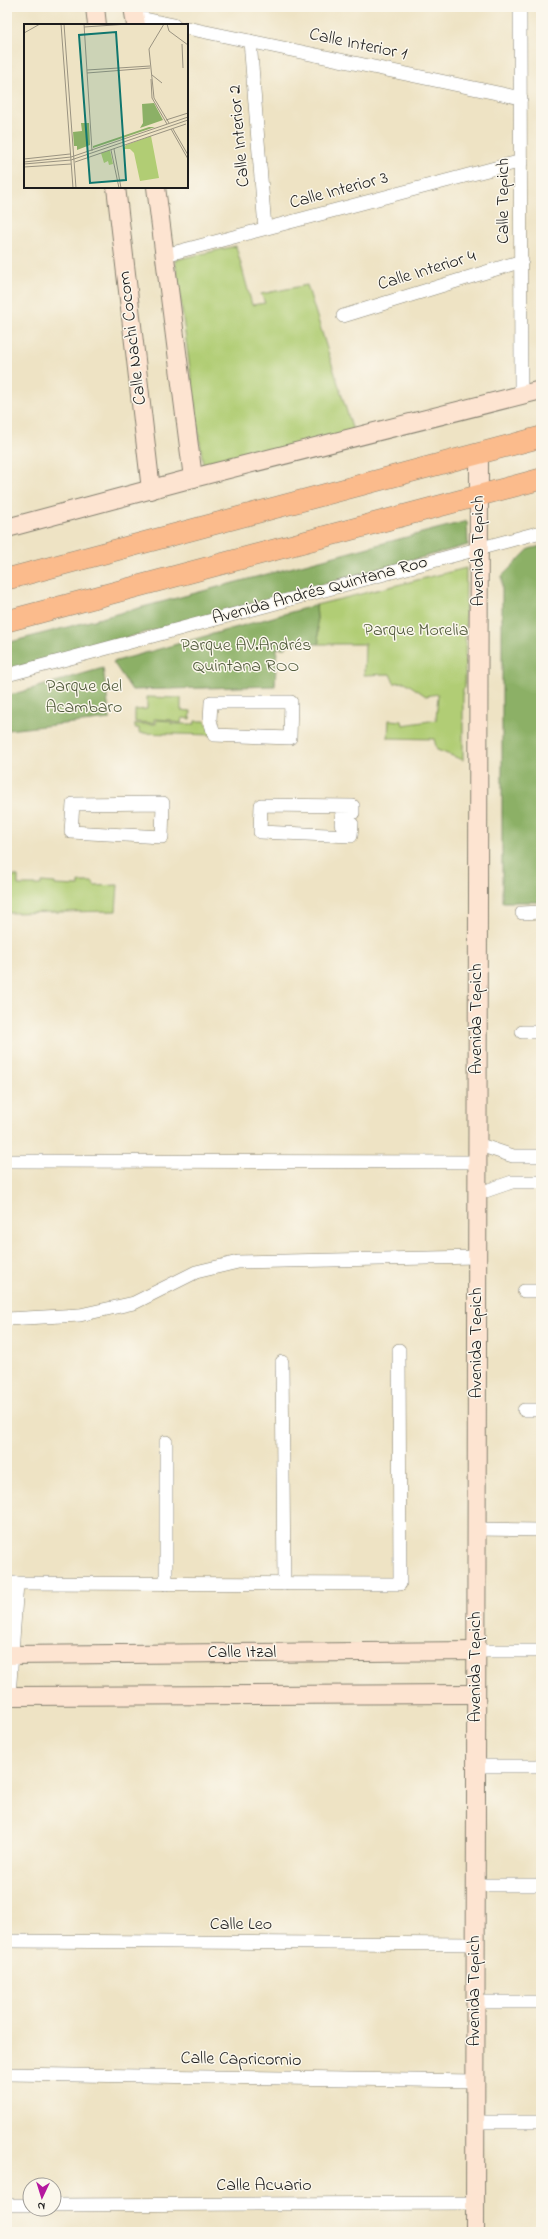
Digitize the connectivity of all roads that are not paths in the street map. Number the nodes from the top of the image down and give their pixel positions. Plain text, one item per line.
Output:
1 (95, 7) edge
2 (520, 7) edge
3 (135, 16) edge
4 (97, 24) edge
5 (170, 24) edge
6 (188, 28) edge
7 (250, 41) junction
8 (521, 98) junction
9 (522, 161) junction
10 (116, 188) edge
11 (156, 188) edge
12 (265, 228) junction
13 (165, 255) junction
14 (522, 261) junction
15 (342, 316) dead end
16 (541, 390) edge
17 (521, 396) junction
18 (541, 437) edge
19 (479, 454) junction
20 (193, 478) junction
21 (541, 479) edge
22 (151, 490) junction
23 (478, 495) junction
24 (7, 528) edge
25 (541, 532) edge
26 (479, 549) junction
27 (7, 579) edge
28 (7, 621) edge
29 (7, 675) edge
30 (291, 702) joint
31 (352, 824) joint
32 (162, 837) joint
33 (522, 912) dead end
34 (541, 912) edge
35 (522, 1032) dead end
36 (541, 1032) edge
37 (477, 1153) junction
38 (541, 1156) edge
39 (7, 1161) edge
40 (541, 1182) edge
41 (477, 1194) junction
42 (477, 1257) junction
43 (524, 1291) dead end
44 (541, 1291) edge
45 (7, 1319) edge
46 (399, 1350) dead end
47 (282, 1362) dead end
48 (524, 1410) dead end
49 (541, 1410) edge
50 (166, 1442) dead end
51 (476, 1530) junction
52 (541, 1530) edge
53 (12, 1584) edge
54 (166, 1584) junction
55 (284, 1584) junction
56 (476, 1651) junction
57 (541, 1651) edge
58 (10, 1655) edge
59 (476, 1694) junction
60 (8, 1697) edge
61 (476, 1766) junction
62 (541, 1766) edge
63 (476, 1885) junction
64 (541, 1885) edge
65 (7, 1941) edge
66 (476, 1944) junction
67 (475, 2002) junction
68 (541, 2002) edge
69 (7, 2074) edge
70 (475, 2081) junction
71 (475, 2122) junction
72 (541, 2122) edge
73 (475, 2203) junction
74 (7, 2205) edge
75 (22, 2205) edge
76 (62, 2205) edge
77 (475, 2232) edge

1 - 4 street
2 - 8 street, Calle Tepich
3 - 5 street
6 - 7 street, Calle Interior 1
7 - 8 street, Calle Interior 1
7 - 12 street, Calle Interior 2
8 - 9 street, Calle Tepich
9 - 12 street, Calle Interior 3
9 - 14 street, Calle Tepich
10 - 22 street, Calle Nachi Cocom
11 - 13 street
12 - 13 street, Calle Interior 3
13 - 20 street
14 - 15 street, Calle Interior 4
14 - 17 street, Calle Tepich
16 - 17 street
17 - 20 street
18 - 19 main road
19 - 23 street, Avenida Tepich
19 - 27 main road
20 - 22 street
21 - 23 main road
22 - 24 street
23 - 26 street, Avenida Tepich
23 - 28 main road
25 - 26 street, Avenida Andrés Quintana Roo
26 - 29 street, Avenida Andrés Quintana Roo
26 - 37 street, Avenida Tepich
30 - 30 street
31 - 31 street
32 - 32 street
33 - 34 street
35 - 36 street
37 - 38 street
37 - 39 street
37 - 41 street, Avenida Tepich
40 - 41 street
41 - 42 street, Avenida Tepich
42 - 45 street
42 - 51 street, Avenida Tepich
43 - 44 street
46 - 55 street
47 - 55 street
48 - 49 street
50 - 54 street
51 - 52 street
51 - 56 street, Avenida Tepich
53 - 54 street
53 - 58 street
54 - 55 street
56 - 57 street
56 - 58 street, Calle Itzal
56 - 59 street, Avenida Tepich
58 - 60 street
59 - 60 street
59 - 61 street, Avenida Tepich
61 - 62 street
61 - 63 street, Avenida Tepich
63 - 64 street
63 - 66 street, Avenida Tepich
65 - 66 street, Calle Leo
66 - 67 street, Avenida Tepich
67 - 68 street
67 - 70 street, Avenida Tepich
69 - 70 street, Calle Capricornio
70 - 71 street, Avenida Tepich
71 - 72 street
71 - 73 street, Avenida Tepich
73 - 76 street, Calle Acuario
73 - 77 street, Avenida Tepich
74 - 75 street

